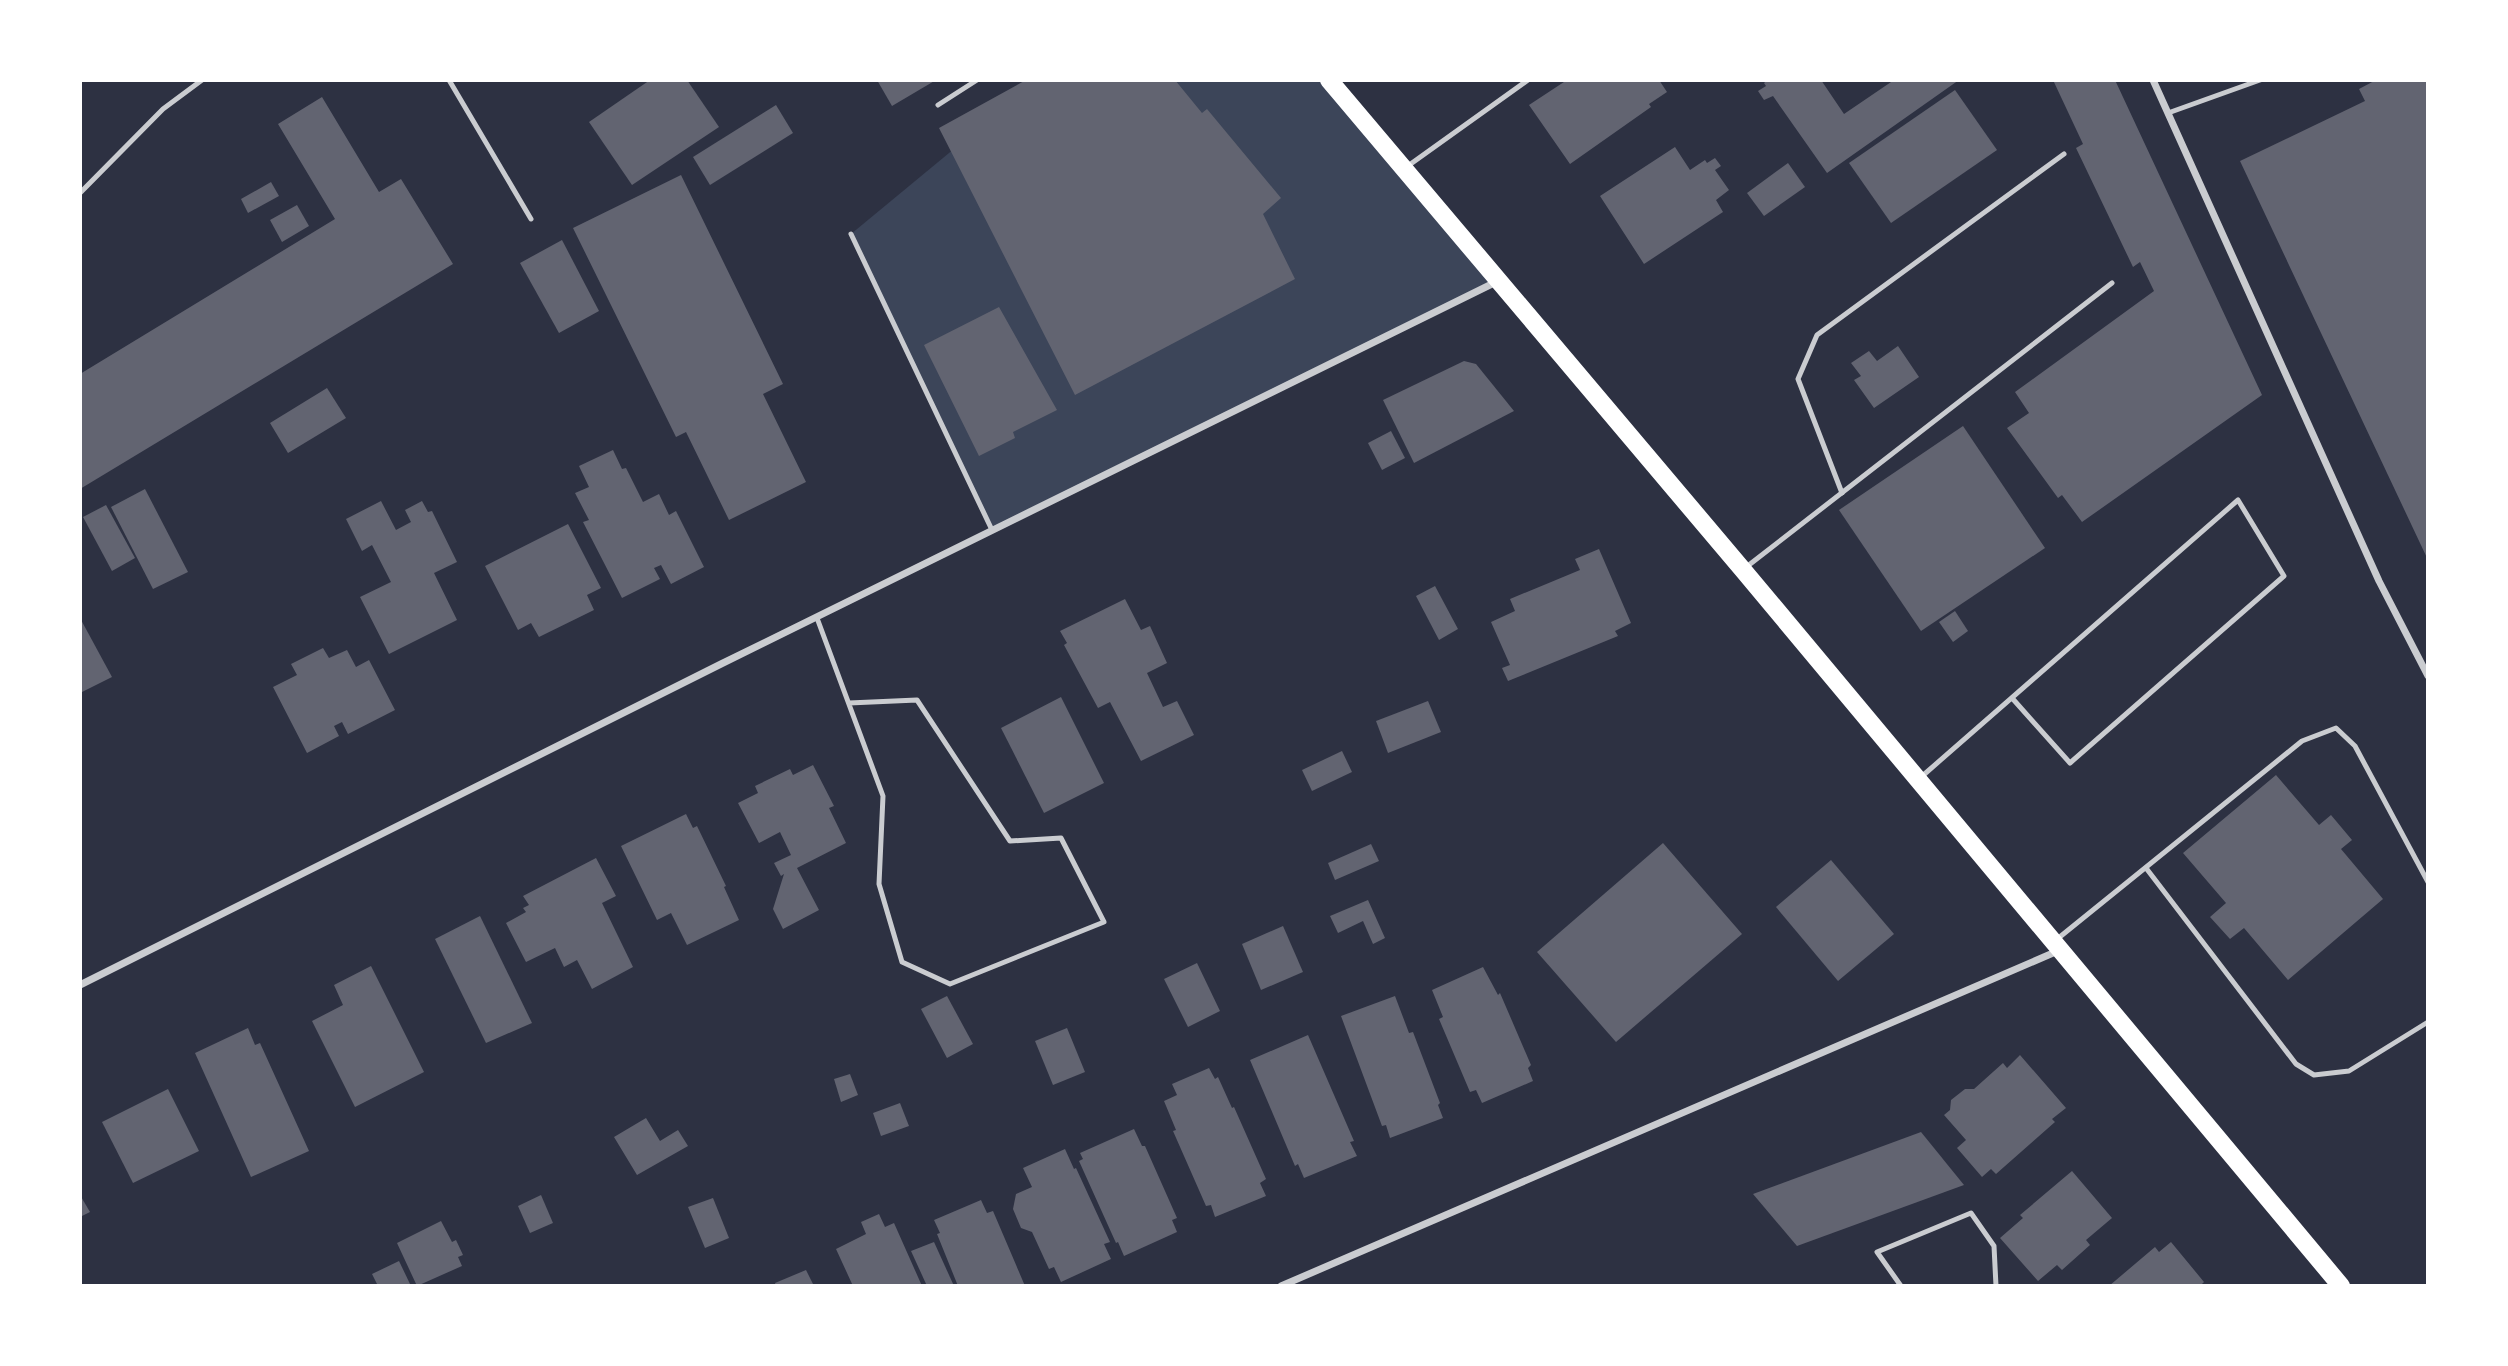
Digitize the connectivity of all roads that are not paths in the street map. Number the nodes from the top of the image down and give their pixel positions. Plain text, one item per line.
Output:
1 (202, 80) edge
2 (449, 80) edge
3 (977, 80) edge
4 (1329, 80) edge
5 (1528, 80) edge
6 (2153, 80) edge
7 (2260, 80) edge
8 (938, 105) dead end
9 (2168, 113) junction
10 (2064, 154) dead end
11 (1404, 169) junction
12 (80, 194) edge
13 (531, 219) dead end
14 (851, 234) dead end
15 (1498, 280) junction
16 (2112, 283) dead end
17 (1842, 493) junction
18 (992, 530) junction
19 (1743, 569) junction
20 (817, 618) junction
21 (2427, 676) edge
22 (2012, 698) junction
23 (849, 703) junction
24 (1918, 779) junction
25 (2146, 868) junction
26 (2427, 882) edge
27 (2057, 946) junction
28 (80, 985) edge
29 (2427, 1021) edge
30 (1281, 1286) edge
31 (1901, 1286) edge
32 (1996, 1286) edge
33 (2341, 1286) edge

1 - 12 lane
2 - 13 lane
3 - 8 lane
4 - 11 main road
5 - 11 lane
6 - 9 street
7 - 9 lane
9 - 21 street
10 - 17 lane
11 - 15 main road
14 - 18 lane
15 - 18 street
15 - 19 main road
16 - 17 lane
17 - 19 lane
18 - 20 street
19 - 24 main road
20 - 23 lane
20 - 28 street
22 - 22 lane
22 - 24 lane
23 - 23 lane
24 - 27 main road
25 - 26 lane
25 - 27 lane
25 - 29 lane
27 - 30 street
27 - 33 main road
31 - 32 lane

